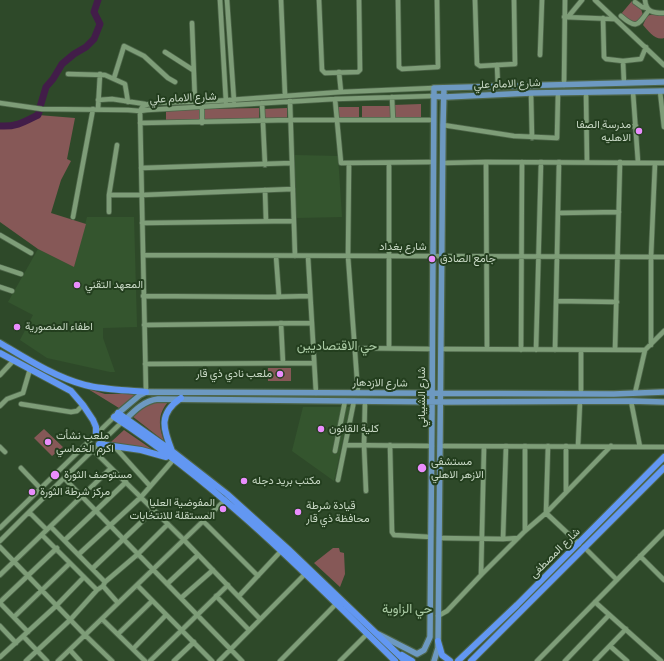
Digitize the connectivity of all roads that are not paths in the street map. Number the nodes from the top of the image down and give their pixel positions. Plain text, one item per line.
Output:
1 (220, 0) edge
2 (227, 0) edge
3 (281, 0) edge
4 (319, 0) edge
5 (359, 0) edge
6 (398, 0) edge
7 (437, 0) edge
8 (475, 0) edge
9 (514, 0) edge
10 (542, 0) edge
11 (565, 0) edge
12 (582, 0) edge
13 (595, 0) edge
14 (645, 0) edge
15 (635, 2) dead end
16 (648, 9) junction
17 (664, 13) edge
18 (621, 16) dead end
19 (566, 17) junction
20 (603, 18) junction
21 (615, 19) junction
22 (192, 23) dead end
23 (646, 47) junction
24 (165, 52) dead end
25 (540, 55) dead end
26 (623, 61) junction
27 (497, 65) junction
28 (664, 65) edge
29 (193, 70) junction
30 (339, 72) junction
31 (68, 74) dead end
32 (100, 74) junction
33 (114, 78) junction
34 (664, 81) edge
35 (175, 82) dead end
36 (624, 83) junction
37 (564, 85) junction
38 (498, 87) junction
39 (434, 88) junction
40 (444, 88) junction
41 (341, 92) junction
42 (586, 92) junction
43 (633, 92) junction
44 (531, 93) junction
45 (558, 93) junction
46 (662, 94) edge
47 (285, 95) junction
48 (433, 96) junction
49 (392, 97) junction
50 (445, 97) junction
51 (226, 99) junction
52 (234, 99) junction
53 (335, 99) junction
54 (98, 100) junction
55 (290, 101) junction
56 (128, 102) junction
57 (195, 102) junction
58 (0, 103) edge
59 (262, 103) junction
60 (145, 104) junction
61 (234, 105) junction
62 (226, 106) junction
63 (202, 107) junction
64 (95, 109) junction
65 (140, 111) junction
66 (291, 120) junction
67 (392, 120) junction
68 (433, 120) junction
69 (263, 121) junction
70 (337, 121) junction
71 (140, 123) junction
72 (202, 123) junction
73 (443, 125) junction
74 (636, 126) junction
75 (587, 127) junction
76 (664, 127) edge
77 (532, 138) junction
78 (117, 145) dead end
79 (433, 162) junction
80 (486, 162) junction
81 (522, 162) junction
82 (541, 162) junction
83 (559, 162) junction
84 (587, 162) junction
85 (620, 162) junction
86 (638, 162) junction
87 (655, 162) junction
88 (292, 163) junction
89 (349, 163) junction
90 (389, 163) junction
91 (443, 163) junction
92 (664, 163) edge
93 (265, 165) junction
94 (141, 168) junction
95 (293, 189) junction
96 (264, 190) junction
97 (109, 194) junction
98 (142, 195) junction
99 (108, 212) dead end
100 (619, 212) junction
101 (558, 213) junction
102 (73, 217) dead end
103 (266, 221) junction
104 (293, 221) junction
105 (142, 224) junction
106 (0, 235) edge
107 (32, 253) dead end
108 (143, 255) junction
109 (276, 256) junction
110 (295, 256) junction
111 (308, 256) junction
112 (348, 256) junction
113 (390, 256) junction
114 (433, 256) junction
115 (442, 256) junction
116 (487, 257) junction
117 (522, 257) junction
118 (540, 257) junction
119 (556, 257) junction
120 (617, 257) junction
121 (651, 257) junction
122 (664, 257) edge
123 (0, 267) edge
124 (21, 274) dead end
125 (0, 287) edge
126 (12, 291) dead end
127 (144, 296) junction
128 (310, 296) junction
129 (279, 297) junction
130 (556, 301) junction
131 (616, 302) junction
132 (312, 323) junction
133 (280, 324) junction
134 (144, 325) junction
135 (664, 331) edge
136 (0, 343) edge
137 (651, 345) junction
138 (354, 348) junction
139 (389, 348) junction
140 (432, 349) junction
141 (442, 349) junction
142 (487, 349) junction
143 (521, 350) junction
144 (536, 350) junction
145 (556, 350) junction
146 (581, 350) junction
147 (615, 350) junction
148 (645, 350) junction
149 (0, 353) edge
150 (14, 360) junction
151 (284, 363) junction
152 (314, 363) junction
153 (145, 364) junction
154 (30, 368) junction
155 (0, 375) edge
156 (146, 392) junction
157 (273, 392) junction
158 (358, 392) junction
159 (664, 392) edge
160 (316, 393) junction
161 (432, 393) junction
162 (635, 393) junction
163 (440, 394) junction
164 (553, 394) junction
165 (581, 394) junction
166 (181, 398) junction
167 (273, 399) junction
168 (345, 401) junction
169 (354, 401) junction
170 (365, 401) junction
171 (631, 401) junction
172 (432, 402) junction
173 (440, 402) junction
174 (553, 402) junction
175 (580, 402) junction
176 (664, 402) edge
177 (21, 404) dead end
178 (83, 404) junction
179 (0, 406) edge
180 (116, 415) junction
181 (124, 420) junction
182 (96, 434) junction
183 (99, 444) junction
184 (113, 445) junction
185 (346, 445) junction
186 (364, 445) junction
187 (390, 445) junction
188 (432, 446) junction
189 (440, 446) junction
190 (484, 446) junction
191 (506, 446) junction
192 (525, 446) junction
193 (548, 446) junction
194 (566, 446) junction
195 (578, 446) junction
196 (611, 446) junction
197 (0, 447) edge
198 (640, 447) junction
199 (664, 447) edge
200 (93, 450) junction
201 (172, 451) junction
202 (335, 451) dead end
203 (5, 452) dead end
204 (664, 457) edge
205 (174, 459) junction
206 (21, 468) dead end
207 (111, 468) junction
208 (664, 468) edge
209 (64, 478) junction
210 (338, 480) dead end
211 (126, 482) junction
212 (150, 486) junction
213 (40, 488) junction
214 (366, 491) dead end
215 (566, 492) junction
216 (82, 496) junction
217 (140, 497) junction
218 (225, 500) junction
219 (25, 503) junction
220 (154, 510) junction
221 (30, 511) junction
222 (96, 511) junction
223 (546, 513) junction
224 (203, 521) junction
225 (168, 524) junction
226 (110, 525) junction
227 (51, 526) junction
228 (0, 528) edge
229 (46, 529) junction
230 (525, 531) junction
231 (664, 532) edge
232 (42, 535) junction
233 (431, 536) junction
234 (439, 538) junction
235 (482, 538) junction
236 (518, 538) junction
237 (124, 539) junction
238 (504, 539) junction
239 (65, 540) junction
240 (184, 540) junction
241 (0, 541) edge
242 (579, 544) junction
243 (0, 547) edge
244 (584, 547) junction
245 (57, 548) junction
246 (282, 548) junction
247 (80, 554) junction
248 (138, 554) junction
249 (198, 555) junction
250 (640, 556) junction
251 (14, 562) junction
252 (70, 563) junction
253 (93, 568) junction
254 (153, 570) junction
255 (213, 570) junction
256 (431, 572) junction
257 (439, 572) junction
258 (305, 574) junction
259 (0, 575) edge
260 (481, 575) junction
261 (28, 576) junction
262 (258, 576) junction
263 (84, 577) junction
264 (617, 580) junction
265 (664, 580) edge
266 (104, 584) junction
267 (167, 584) junction
268 (137, 585) junction
269 (228, 585) junction
270 (42, 590) junction
271 (97, 590) junction
272 (216, 596) junction
273 (239, 596) junction
274 (181, 598) junction
275 (152, 601) junction
276 (0, 602) edge
277 (595, 602) junction
278 (118, 603) junction
279 (336, 604) junction
280 (56, 606) junction
281 (197, 614) junction
282 (166, 615) junction
283 (609, 615) junction
284 (438, 616) junction
285 (14, 617) junction
286 (102, 619) junction
287 (260, 619) junction
288 (70, 620) junction
289 (1, 629) edge
290 (182, 630) junction
291 (249, 630) junction
292 (626, 630) junction
293 (28, 632) junction
294 (376, 633) junction
295 (118, 634) junction
296 (367, 634) junction
297 (23, 636) junction
298 (85, 636) junction
299 (438, 641) junction
300 (194, 642) junction
301 (16, 643) junction
302 (610, 646) junction
303 (389, 647) junction
304 (133, 648) junction
305 (230, 649) junction
306 (37, 650) junction
307 (70, 650) junction
308 (0, 657) edge
309 (26, 661) edge
310 (47, 661) edge
311 (58, 661) edge
312 (80, 661) edge
313 (112, 661) edge
314 (146, 661) edge
315 (150, 661) edge
316 (174, 661) edge
317 (212, 661) edge
318 (219, 661) edge
319 (242, 661) edge
320 (280, 661) edge
321 (340, 661) edge
322 (395, 661) edge
323 (405, 661) edge
324 (412, 661) edge
325 (434, 661) edge
326 (450, 661) edge
327 (458, 661) edge
328 (471, 661) edge
329 (537, 661) edge
330 (565, 661) edge
331 (596, 661) edge
332 (627, 661) edge
333 (661, 661) edge

1 - 51 street
2 - 52 street
3 - 47 street
4 - 30 street
5 - 30 street
6 - 7 street
8 - 27 street
9 - 27 street
10 - 25 street
11 - 19 street
12 - 19 street
13 - 21 street
14 - 16 street
15 - 16 street
16 - 17 street
16 - 18 street
19 - 20 street
19 - 37 street
20 - 21 street
20 - 26 street
21 - 23 street
22 - 29 street
23 - 26 street
23 - 28 street
24 - 29 street
26 - 36 street
27 - 38 street
29 - 57 street
30 - 41 street
31 - 32 street
32 - 33 street
32 - 54 street
33 - 35 street
33 - 56 street
34 - 36 main road, شارع الامام علي
36 - 37 main road, شارع الامام علي
37 - 38 main road, شارع الامام علي
38 - 40 main road, شارع الامام علي
39 - 40 main road, شارع الامام علي
39 - 41 street, شارع الامام علي
39 - 48 main road, شارع الشيباني
40 - 50 main road, شارع الشيباني
41 - 47 street, شارع الامام علي
42 - 43 main road, شارع الامام علي
42 - 45 main road, شارع الامام علي
42 - 75 street
43 - 46 main road, شارع الامام علي
43 - 74 street
44 - 45 main road, شارع الامام علي
44 - 50 main road, شارع الامام علي
44 - 77 street
45 - 77 street
46 - 76 street
47 - 52 street, شارع الامام علي
48 - 49 street, شارع الامام علي
48 - 50 main road, شارع الامام علي
48 - 68 main road, شارع الشيباني
49 - 53 street, شارع الامام علي
49 - 67 street
50 - 73 main road, شارع الشيباني
51 - 52 street, شارع الامام علي
51 - 57 street, شارع الامام علي
51 - 62 street
52 - 61 street
53 - 55 street, شارع الامام علي
53 - 70 street
54 - 56 street
54 - 64 street
55 - 59 street, شارع الامام علي
55 - 66 street
56 - 60 street
57 - 60 street, شارع الامام علي
58 - 64 street
59 - 61 street, شارع الامام علي
59 - 69 street
60 - 65 street, شارع الامام علي
61 - 62 street, شارع الامام علي
62 - 63 street, شارع الامام علي
63 - 65 street, شارع الامام علي
63 - 72 street
64 - 65 street
64 - 102 street
65 - 71 street
66 - 69 street
66 - 70 street
66 - 88 street
67 - 68 street
67 - 70 street
68 - 79 main road, شارع الشيباني
69 - 72 street
69 - 93 street
70 - 89 street
71 - 72 street
71 - 94 street
73 - 77 street
73 - 91 main road, شارع الشيباني
74 - 75 street
74 - 86 street
75 - 84 street
78 - 97 street
79 - 90 street
79 - 114 main road, شارع الشيباني
80 - 81 street
80 - 91 street
80 - 116 street
81 - 82 street
81 - 117 street
82 - 83 street
82 - 118 street
83 - 84 street
83 - 101 street
84 - 85 street
85 - 86 street
85 - 100 street
86 - 87 street
87 - 92 street
87 - 121 street
88 - 93 street
88 - 95 street
89 - 90 street
89 - 112 street
90 - 113 street
91 - 115 main road, شارع الشيباني
93 - 94 street
94 - 98 street
95 - 96 street
95 - 104 street
96 - 98 street
96 - 103 street
97 - 98 street
97 - 99 street
98 - 105 street
100 - 101 street
100 - 120 street
101 - 119 street
103 - 104 street
103 - 105 street
104 - 110 street
105 - 108 street
106 - 107 street
108 - 109 street, شارع بغداد
108 - 127 street
109 - 110 street, شارع بغداد
109 - 129 street
110 - 111 street, شارع بغداد
111 - 112 street, شارع بغداد
111 - 128 street
112 - 113 street, شارع بغداد
112 - 138 street
113 - 114 street, شارع بغداد
113 - 139 street
114 - 115 street, شارع بغداد
114 - 140 main road, شارع الشيباني
115 - 116 street, شارع بغداد
115 - 141 main road, شارع الشيباني
116 - 117 street, شارع بغداد
116 - 142 street
117 - 118 street, شارع بغداد
117 - 143 street
118 - 119 street, شارع بغداد
118 - 144 street
119 - 120 street, شارع بغداد
119 - 130 street
120 - 121 street, شارع بغداد
120 - 131 street
121 - 122 street, شارع بغداد
121 - 137 street
123 - 124 street
125 - 126 street
127 - 129 street
127 - 134 street
128 - 129 street
128 - 132 street
130 - 131 street
130 - 145 street
131 - 147 street
132 - 133 street
132 - 152 street
133 - 134 street
133 - 151 street
134 - 153 street
135 - 137 street
136 - 156 highway
137 - 148 street
138 - 139 street
138 - 158 street
139 - 140 street
140 - 161 main road, شارع الشيباني
141 - 142 street
141 - 163 main road, شارع الشيباني
142 - 143 street
143 - 144 street
144 - 145 street
145 - 146 street
146 - 147 street
146 - 165 street
147 - 148 street
148 - 162 street
149 - 150 highway
150 - 154 highway
150 - 155 street
151 - 152 street
151 - 153 street
152 - 160 street
153 - 156 street
154 - 178 highway
154 - 179 street
156 - 157 main road, شارع الازدهار
156 - 180 main road
157 - 160 main road, شارع الازدهار
157 - 167 main road
158 - 160 main road, شارع الازدهار
158 - 161 main road, شارع الازدهار
159 - 162 main road, شارع الازدهار
161 - 163 main road, شارع الازدهار
161 - 172 main road, شارع الشيباني
162 - 165 main road, شارع الازدهار
163 - 164 main road, شارع الازدهار
163 - 173 main road, شارع الشيباني
164 - 165 main road, شارع الازدهار
164 - 174 main road
166 - 167 main road, شارع الازدهار
166 - 181 main road, شارع الازدهار
166 - 201 highway
167 - 168 main road, شارع الازدهار
168 - 169 main road, شارع الازدهار
168 - 202 street
169 - 170 main road, شارع الازدهار
169 - 185 street
170 - 172 main road, شارع الازدهار
170 - 186 street
171 - 175 main road, شارع الازدهار
171 - 176 main road, شارع الازدهار
171 - 198 street
172 - 173 main road, شارع الازدهار
172 - 188 main road, شارع الشيباني
173 - 174 main road, شارع الازدهار
173 - 189 main road, شارع الشيباني
174 - 175 main road, شارع الازدهار
175 - 195 street
177 - 178 street
178 - 182 highway
180 - 181 highway
180 - 182 street
181 - 183 street
181 - 201 highway
181 - 205 highway
182 - 213 street
183 - 184 highway
183 - 200 street
184 - 205 highway
184 - 212 street
185 - 186 street
185 - 210 street
186 - 187 street
186 - 214 street
187 - 188 street
187 - 233 street
188 - 233 main road, شارع الشيباني
189 - 190 street
189 - 234 main road, شارع الشيباني
190 - 191 street
190 - 235 street
191 - 192 street
191 - 238 street
192 - 193 street
192 - 230 street
193 - 194 street
193 - 223 street
194 - 195 street
194 - 215 street
195 - 196 street
196 - 198 street
196 - 215 street
197 - 203 street
198 - 199 street
200 - 207 street
200 - 209 street
201 - 246 highway
204 - 242 highway, شارع المصطفى
205 - 212 street
205 - 218 highway
206 - 213 street
207 - 211 street
207 - 216 street
208 - 244 highway, شارع المصطفى
209 - 216 street
209 - 221 street
211 - 217 street
211 - 222 street
212 - 217 street
213 - 219 street
215 - 223 street
216 - 222 street
216 - 227 street
217 - 220 street
217 - 226 street
218 - 224 street
218 - 246 highway
219 - 221 street
219 - 228 street
220 - 225 street
220 - 237 street
221 - 229 street
221 - 241 street
222 - 226 street
222 - 239 street
223 - 230 street
223 - 242 street
224 - 240 street
224 - 262 street
225 - 240 street
225 - 248 street
226 - 237 street
226 - 247 street
227 - 229 street
227 - 239 street
229 - 232 street
230 - 236 street
231 - 250 street
232 - 245 street
232 - 251 street
233 - 256 main road, شارع الشيباني
234 - 235 street
234 - 257 main road, شارع الشيباني
235 - 238 street
235 - 260 street
236 - 238 street
236 - 260 street
237 - 248 street
237 - 253 street
239 - 247 street
240 - 249 street
240 - 254 street
242 - 327 highway, شارع المصطفى
243 - 251 street
244 - 264 street
244 - 328 highway, شارع المصطفى
245 - 252 street
245 - 261 street
246 - 258 highway
246 - 262 street
246 - 294 highway
247 - 253 street
248 - 254 street
248 - 266 street
249 - 255 street
249 - 267 street
250 - 264 street
250 - 265 street
251 - 259 street
251 - 261 street
252 - 263 street
252 - 270 street
253 - 266 street
254 - 267 street
254 - 268 street
255 - 269 street
255 - 274 street
256 - 257 main road
256 - 294 main road, شارع الشيباني
257 - 284 main road, شارع الشيباني
258 - 279 highway
258 - 287 street
260 - 284 street
261 - 270 street
261 - 276 street
262 - 273 street
263 - 271 street
263 - 280 street
264 - 277 street
266 - 271 street
266 - 278 street
267 - 274 street
268 - 275 street
268 - 278 street
269 - 272 street
269 - 273 street
270 - 280 street
270 - 285 street
271 - 288 street
272 - 281 street
272 - 291 street
273 - 287 street
274 - 281 street
275 - 282 street
275 - 295 street
276 - 285 street
277 - 283 street
277 - 329 street
278 - 286 street
279 - 296 highway
279 - 320 street
280 - 288 street
280 - 293 street
281 - 290 street
281 - 305 street
282 - 290 street
282 - 304 street
283 - 292 street
283 - 330 street
284 - 299 main road, شارع الشيباني
285 - 293 street
286 - 295 street
286 - 298 street
287 - 291 street
288 - 298 street
288 - 306 street
289 - 301 street
290 - 300 street
290 - 315 street
291 - 305 street
292 - 302 street
292 - 333 street
293 - 297 street
294 - 303 highway
295 - 304 street
296 - 321 street
296 - 322 highway
297 - 301 street
297 - 306 street
298 - 307 street
298 - 313 street
299 - 325 main road, شارع الشيباني
299 - 326 highway
300 - 316 street
300 - 317 street
301 - 308 street
302 - 331 street
302 - 332 street
303 - 323 highway
303 - 324 highway
304 - 314 street
305 - 318 street
305 - 319 street
306 - 309 street
306 - 310 street
307 - 311 street
307 - 312 street

